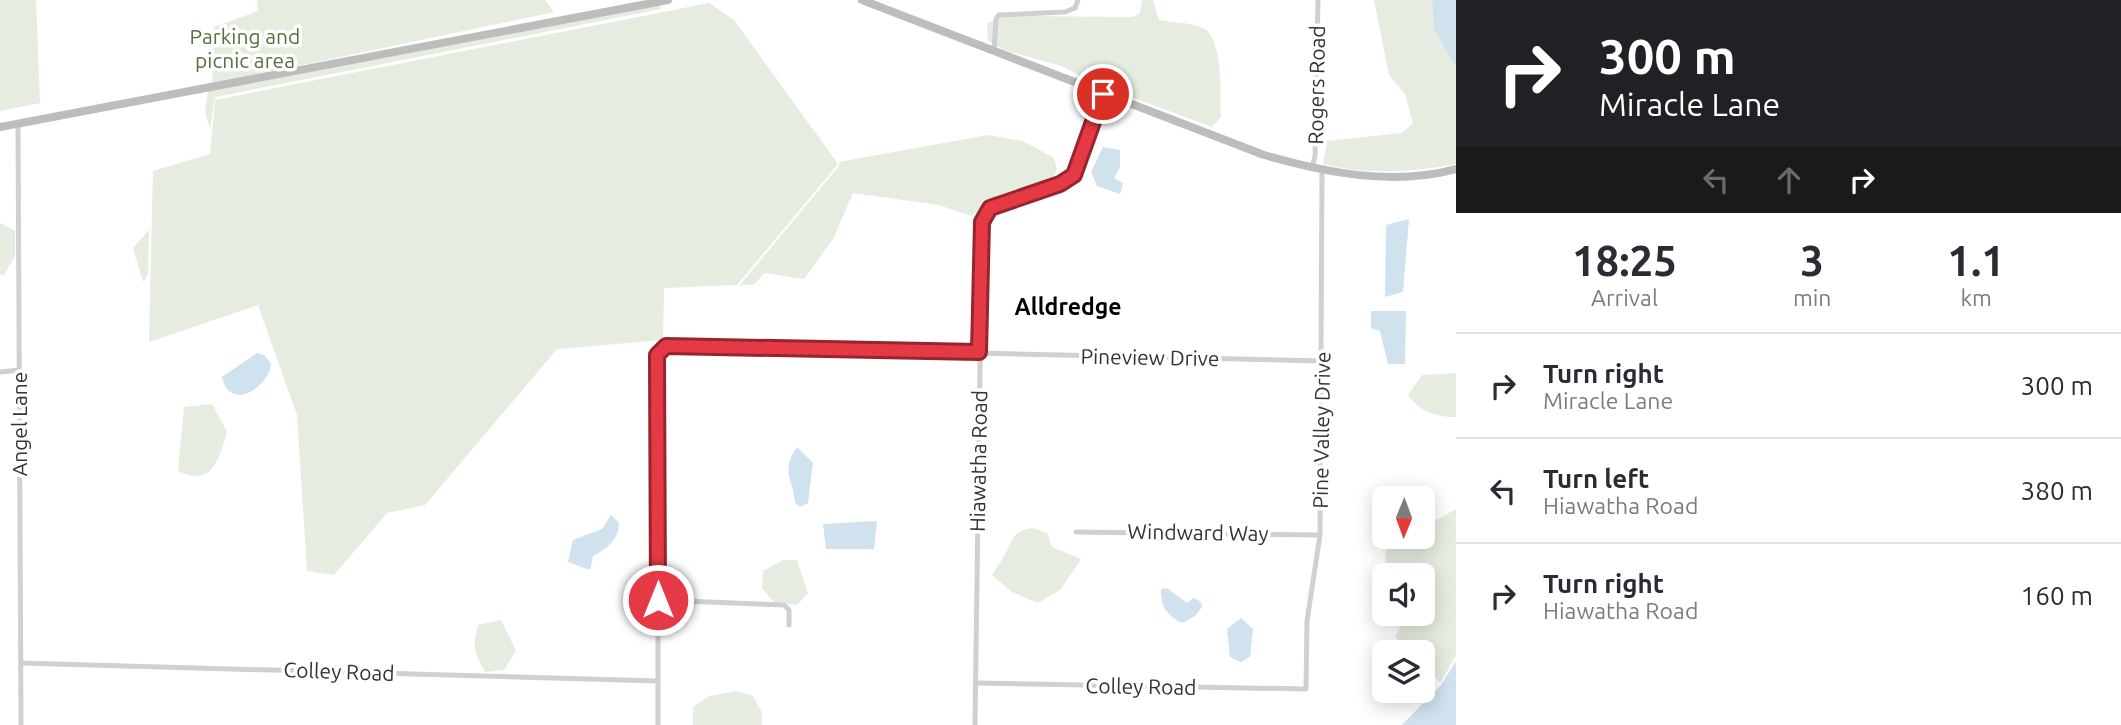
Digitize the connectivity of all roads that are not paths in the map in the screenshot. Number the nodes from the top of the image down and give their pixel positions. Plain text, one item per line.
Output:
1 (668, 0) edge
2 (862, 0) edge
3 (1078, 0) edge
4 (1318, 0) edge
5 (994, 51) junction
6 (1103, 94) junction
7 (18, 123) junction
8 (0, 127) edge
9 (1312, 169) junction
10 (1456, 169) edge
11 (1322, 170) junction
12 (979, 352) junction
13 (1322, 361) junction
14 (19, 370) junction
15 (0, 372) edge
16 (1076, 532) dead end
17 (1320, 536) junction
18 (658, 600) junction
19 (789, 625) dead end
20 (21, 663) junction
21 (658, 681) junction
22 (975, 683) junction
23 (1306, 689) joint
24 (21, 725) edge
25 (658, 725) edge
26 (975, 725) edge

1 - 7 main road
2 - 5 main road
3 - 5 street
4 - 9 street, Rogers Road
5 - 6 main road
6 - 9 main road
6 - 12 street, Hiawatha Road
7 - 8 main road
7 - 14 street, Angel Lane
9 - 11 main road
10 - 11 main road
11 - 13 street, Pine Valley Drive
12 - 13 street, Pineview Drive
12 - 18 street, Pineview Drive
12 - 22 street, Hiawatha Road
13 - 17 street, Pine Valley Drive
14 - 15 street
14 - 20 street, Angel Lane
16 - 17 street, Windward Way
17 - 23 street, Pine Valley Drive
18 - 19 street
18 - 21 street
20 - 21 street, Colley Road
20 - 24 street, Angel Lane
21 - 25 street
22 - 23 street, Colley Road
22 - 26 street, Hiawatha Road

